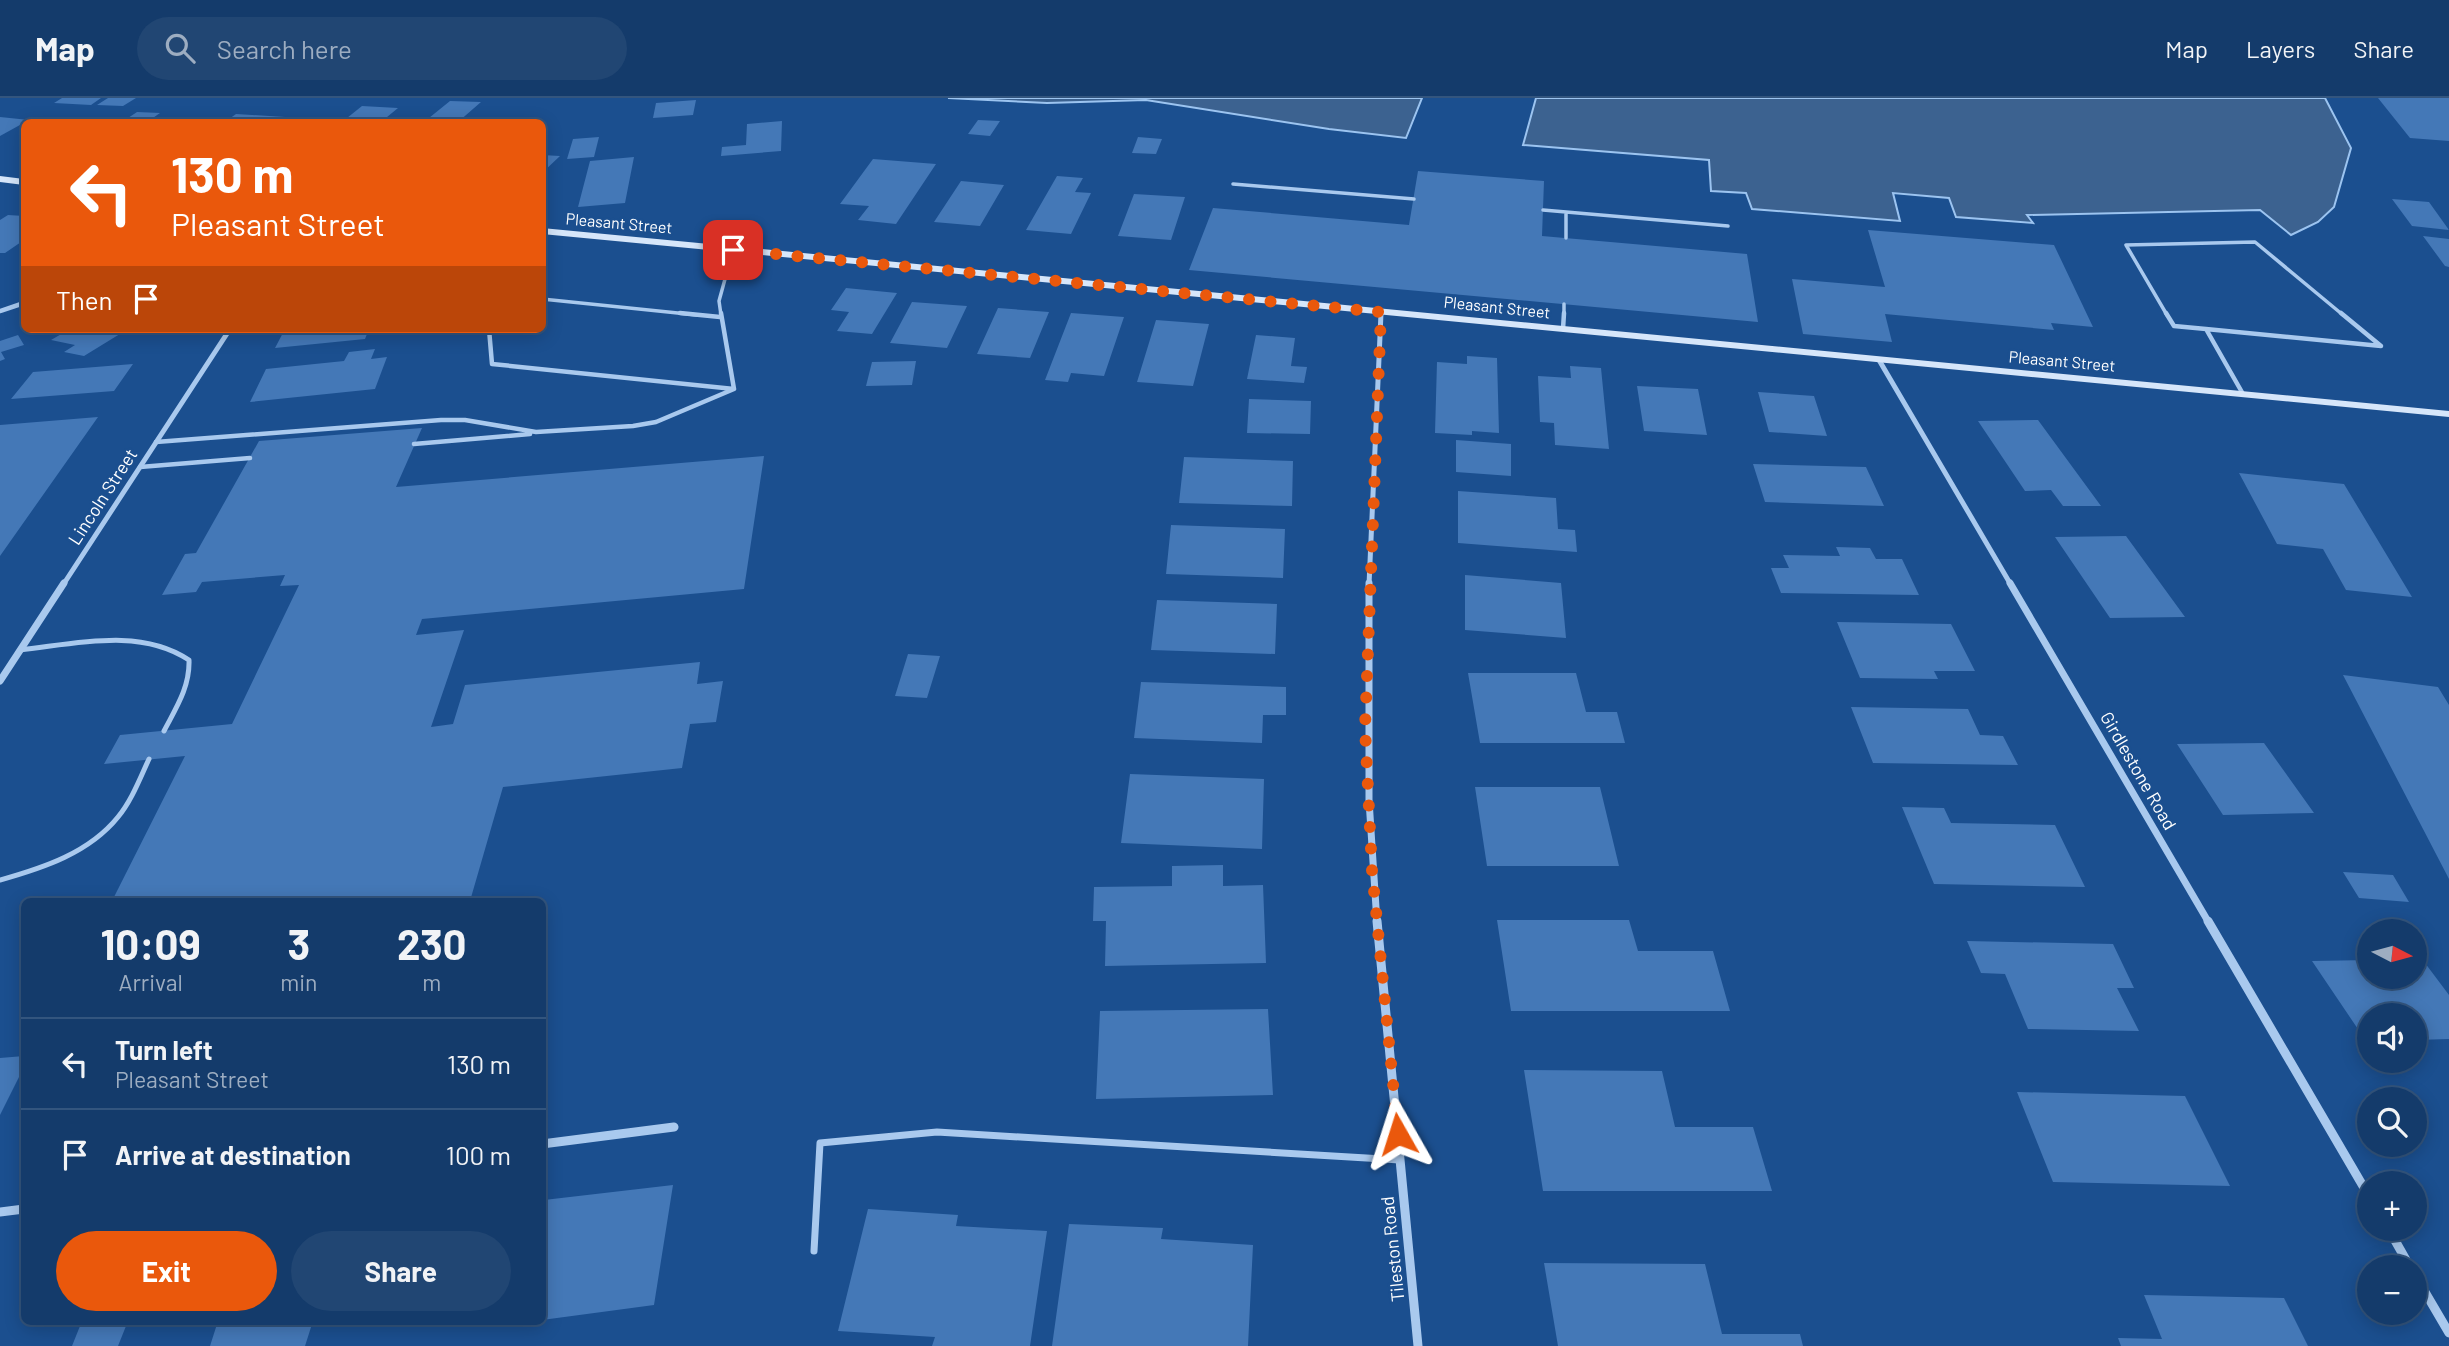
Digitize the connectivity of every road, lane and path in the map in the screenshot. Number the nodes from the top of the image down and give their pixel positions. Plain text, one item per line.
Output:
1 (0, 179) edge
2 (21, 181) edge
3 (1233, 184) dead end
4 (1414, 199) dead end
5 (1543, 210) dead end
6 (1566, 212) junction
7 (1728, 226) dead end
8 (546, 231) edge
9 (1566, 238) dead end
10 (733, 250) junction
11 (546, 299) edge
12 (21, 304) edge
13 (1564, 304) dead end
14 (0, 311) edge
15 (1381, 312) junction
16 (720, 317) junction
17 (1563, 329) junction
18 (2206, 329) junction
19 (227, 333) edge
20 (489, 333) edge
21 (1879, 360) junction
22 (734, 389) junction
23 (2243, 394) junction
24 (2449, 414) edge
25 (556, 432) junction
26 (156, 442) junction
27 (414, 444) dead end
28 (250, 458) dead end
29 (140, 467) junction
30 (20, 650) junction
31 (0, 681) edge
32 (164, 731) dead end
33 (149, 760) dead end
34 (0, 880) edge
35 (674, 1127) dead end
36 (546, 1143) edge
37 (1400, 1160) junction
38 (2357, 1176) edge
39 (21, 1209) edge
40 (0, 1212) edge
41 (814, 1251) dead end
42 (2427, 1295) edge
43 (2449, 1333) edge
44 (1419, 1346) edge

1 - 2 main road
3 - 4 lane
5 - 6 lane
6 - 7 lane
6 - 9 lane
8 - 10 main road, Pleasant Street
10 - 15 main road, Pleasant Street
10 - 16 lane
11 - 16 lane
12 - 14 street
13 - 17 lane
15 - 17 main road, Pleasant Street
15 - 37 street, Tileston Road
16 - 22 lane
17 - 21 main road, Pleasant Street
18 - 18 lane
18 - 23 lane
19 - 26 street, Lincoln Street
20 - 22 lane
21 - 23 main road, Pleasant Street
21 - 38 street, Girdlestone Road
22 - 25 lane
23 - 24 main road, Pleasant Street
25 - 26 lane
25 - 27 lane
26 - 29 street, Lincoln Street
28 - 29 lane
29 - 30 street, Lincoln Street
30 - 31 street, Lincoln Street
30 - 32 lane
33 - 34 lane
35 - 36 street
37 - 41 lane
37 - 44 street, Tileston Road
39 - 40 street
42 - 43 street

